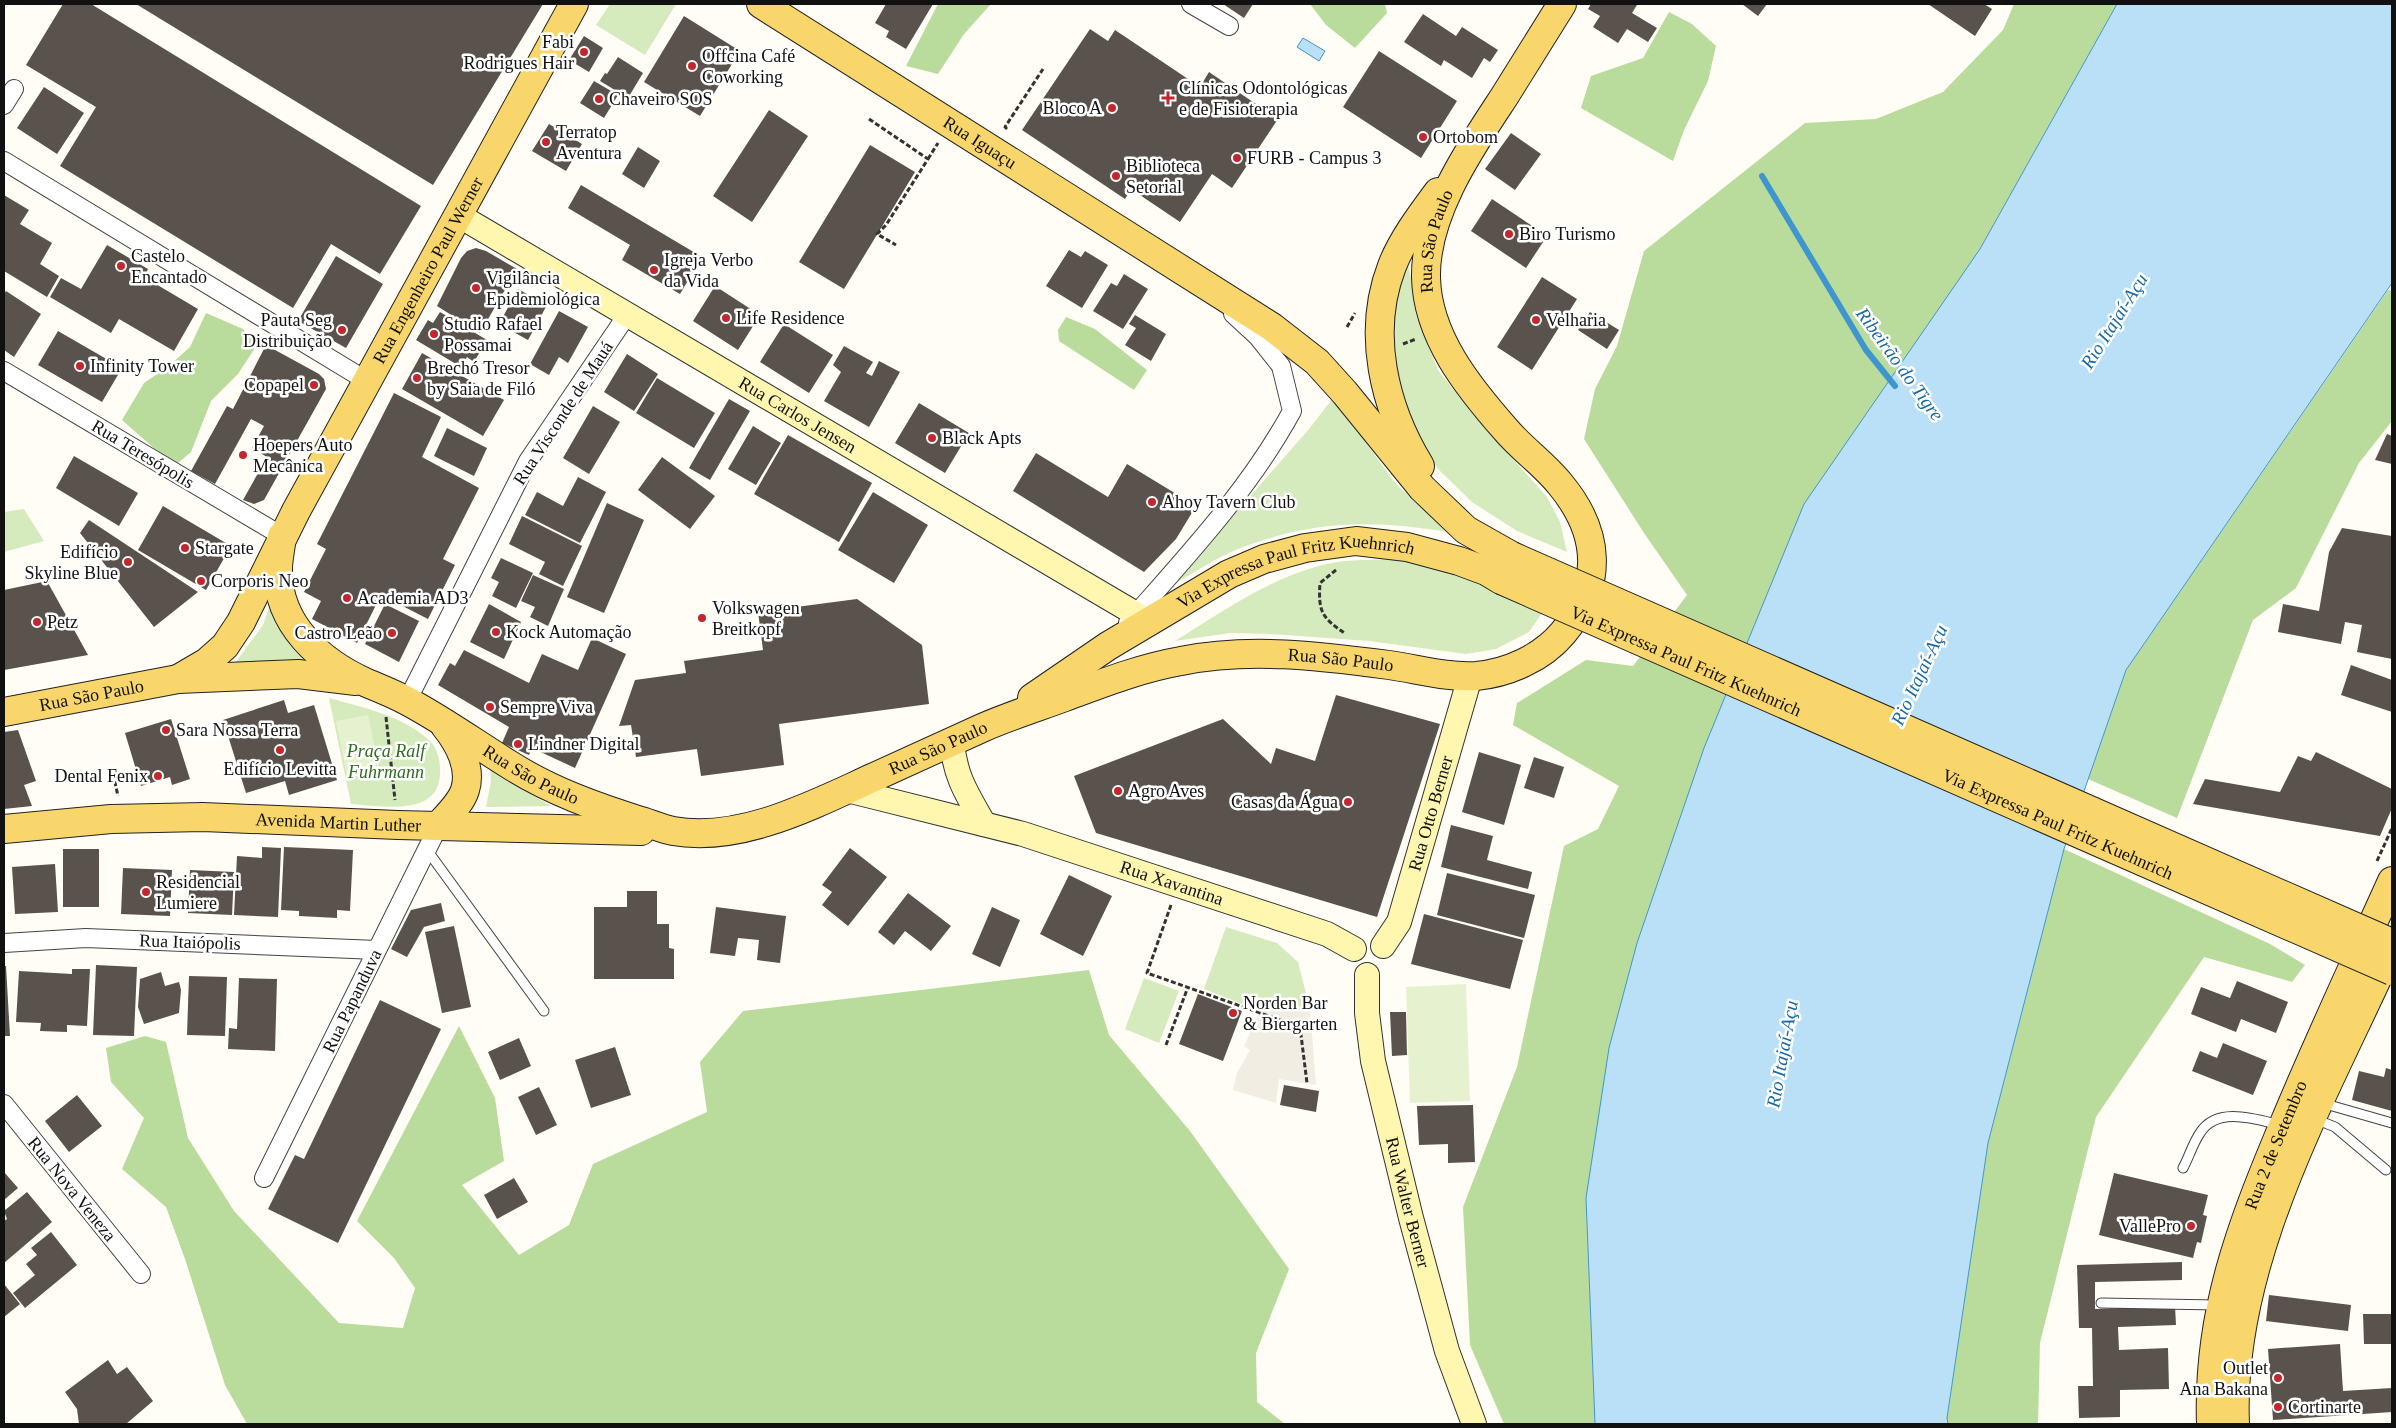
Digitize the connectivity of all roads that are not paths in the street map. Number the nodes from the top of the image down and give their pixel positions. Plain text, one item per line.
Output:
1 (574, 4) edge
2 (761, 4) edge
3 (1191, 4) edge
4 (1562, 4) edge
5 (1229, 26) dead end
6 (14, 89) dead end
7 (4, 105) edge
8 (4, 161) edge
9 (1458, 166) junction
10 (458, 216) junction
11 (1198, 280) junction
12 (627, 315) junction
13 (4, 371) edge
14 (367, 381) junction
15 (1466, 530) junction
16 (282, 536) junction
17 (1506, 568) junction
18 (1136, 614) junction
19 (1108, 646) junction
20 (1470, 677) junction
21 (178, 679) junction
22 (373, 685) junction
23 (407, 701) junction
24 (4, 712) edge
25 (439, 718) junction
26 (989, 725) junction
27 (952, 742) junction
28 (847, 790) junction
29 (984, 824) junction
30 (439, 825) junction
31 (4, 829) edge
32 (674, 831) junction
33 (427, 850) junction
34 (2392, 881) edge
35 (4, 943) edge
36 (2392, 944) edge
37 (1383, 946) junction
38 (1354, 949) junction
39 (377, 950) junction
40 (2392, 970) edge
41 (1367, 975) junction
42 (544, 1011) dead end
43 (4, 1104) edge
44 (2316, 1110) junction
45 (2392, 1123) edge
46 (2282, 1126) junction
47 (2183, 1168) dead end
48 (2386, 1170) dead end
49 (264, 1178) dead end
50 (141, 1274) dead end
51 (2100, 1303) dead end
52 (2221, 1305) junction
53 (1474, 1424) edge
54 (2211, 1424) edge
55 (2235, 1424) edge

1 - 10 main road, Rua Engenheiro Paul Werner
2 - 11 main road, Rua Iguaçu
3 - 5 street
4 - 9 main road, Rua São Paulo
6 - 7 street
8 - 14 street
9 - 15 main road
9 - 20 main road, Rua São Paulo
10 - 12 street, Rua Carlos Jensen
10 - 14 main road, Rua Engenheiro Paul Werner
11 - 15 main road, Via Expressa Paul Fritz Kuehnrich
11 - 18 street
12 - 18 street, Rua Carlos Jensen
12 - 23 street, Rua Visconde de Mauá
13 - 16 street, Rua Teresópolis
14 - 16 main road, Rua Engenheiro Paul Werner
15 - 17 main road, Via Expressa Paul Fritz Kuehnrich
16 - 21 main road, Rua São Paulo
16 - 22 main road, Rua São Paulo
17 - 19 main road, Via Expressa Paul Fritz Kuehnrich
17 - 36 main road, Via Expressa Paul Fritz Kuehnrich, bridge
17 - 40 main road, Via Expressa Paul Fritz Kuehnrich, bridge
18 - 19 street
19 - 26 main road, Via Expressa Paul Fritz Kuehnrich
20 - 26 main road, Rua São Paulo
20 - 37 street, Rua Otto Berner
21 - 22 main road, Rua São Paulo
21 - 24 main road, Rua São Paulo
22 - 23 main road, Rua São Paulo
23 - 25 main road, Rua São Paulo
25 - 30 main road, Rua São Paulo
25 - 32 main road, Rua São Paulo
26 - 27 main road, Rua São Paulo
27 - 28 main road, Rua São Paulo
27 - 29 street
28 - 29 street, Rua Xavantina
28 - 32 main road, Rua São Paulo
29 - 38 street, Rua Xavantina
30 - 31 main road, Avenida Martin Luther
30 - 32 main road, Avenida Martin Luther
30 - 33 street, Rua Papanduva
33 - 39 street, Rua Papanduva
33 - 42 lane
34 - 46 main road, Rua 2 de Setembro
35 - 39 street, Rua Itaiópolis
36 - 44 main road, Rua 2 de Setembro
37 - 38 street
37 - 41 street
38 - 41 street
39 - 49 street, Rua Papanduva
41 - 53 street, Rua Walter Berner
43 - 50 street, Rua Nova Veneza
44 - 45 lane
44 - 48 lane
44 - 55 main road, Rua 2 de Setembro
46 - 47 lane
46 - 52 main road, Rua 2 de Setembro
51 - 52 lane
52 - 54 main road, Rua 2 de Setembro

